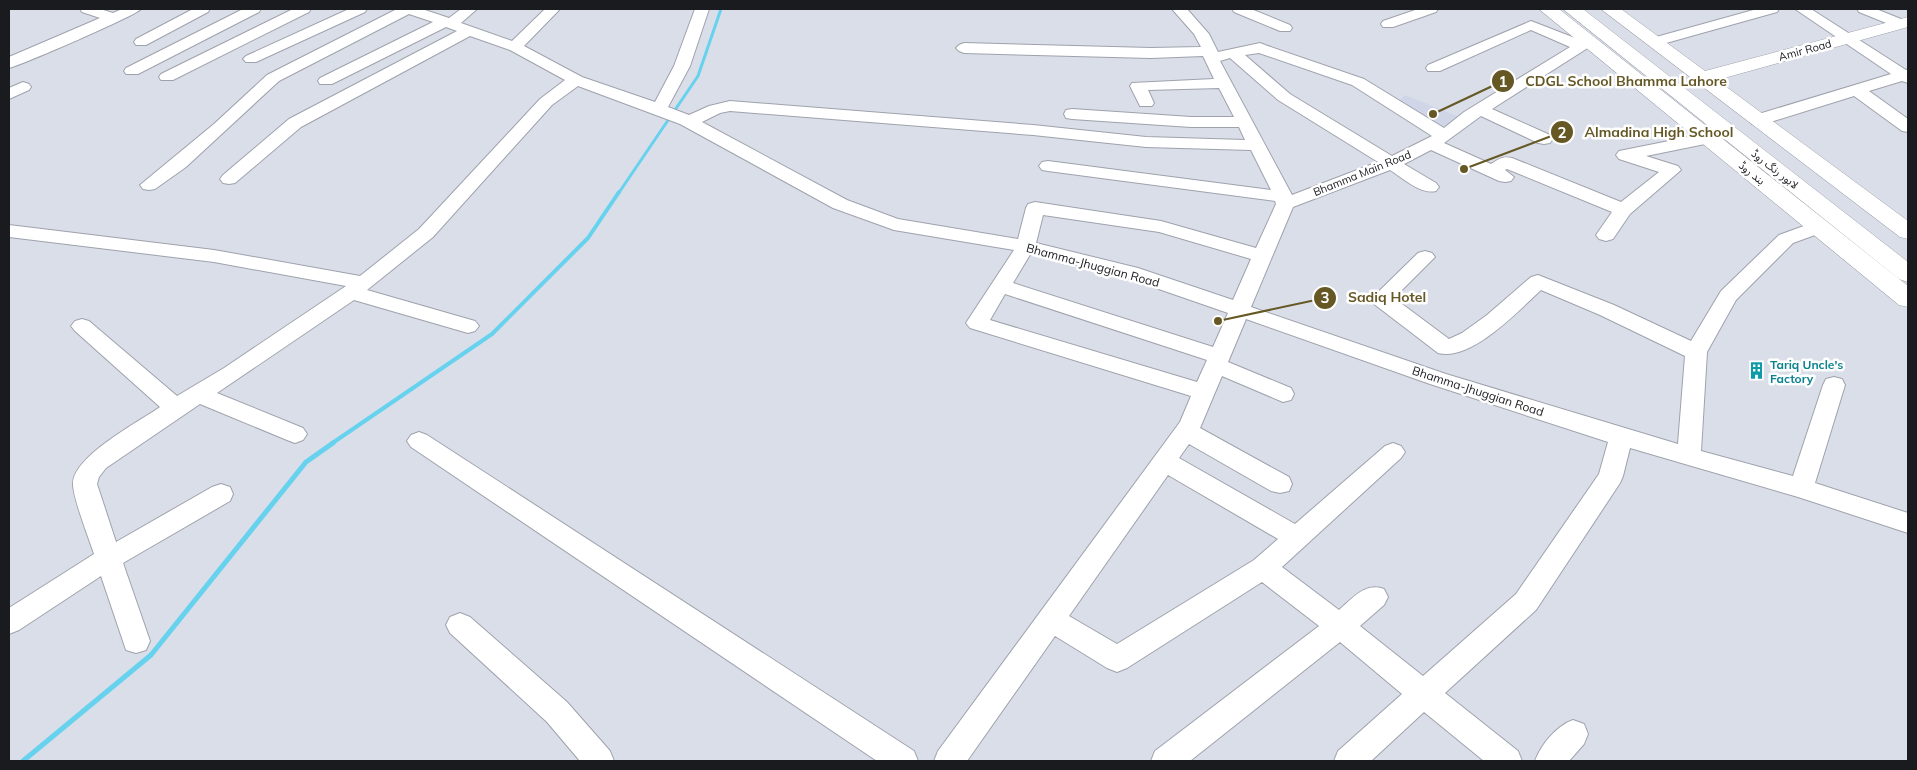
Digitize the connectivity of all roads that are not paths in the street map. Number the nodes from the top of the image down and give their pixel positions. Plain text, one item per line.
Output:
1 (87, 9) edge
2 (134, 9) edge
3 (203, 9) edge
4 (254, 9) edge
5 (304, 9) edge
6 (360, 9) edge
7 (411, 9) edge
8 (470, 9) edge
9 (553, 9) edge
10 (702, 9) edge
11 (1178, 9) edge
12 (1239, 9) edge
13 (1431, 9) edge
14 (1548, 9) edge
15 (1572, 9) edge
16 (1590, 9) edge
17 (1610, 9) edge
18 (1772, 9) edge
19 (1802, 9) edge
20 (1864, 9) edge
21 (108, 20) junction
22 (448, 23) junction
23 (1905, 23) edge
24 (1388, 24) dead end
25 (1284, 28) dead end
26 (470, 30) junction
27 (1849, 39) junction
28 (1654, 42) junction
29 (1585, 44) junction
30 (181, 45) junction
31 (515, 47) junction
32 (964, 48) dead end
33 (1233, 53) junction
34 (1211, 54) junction
35 (211, 55) junction
36 (251, 59) dead end
37 (9, 63) edge
38 (1434, 68) dead end
39 (132, 70) dead end
40 (1907, 76) edge
41 (167, 77) dead end
42 (1702, 78) junction
43 (576, 80) junction
44 (326, 82) dead end
45 (1225, 83) junction
46 (1857, 90) junction
47 (1146, 102) dead end
48 (661, 110) junction
49 (1480, 110) junction
50 (1072, 114) dead end
51 (1758, 120) junction
52 (687, 122) junction
53 (1245, 122) junction
54 (1908, 126) edge
55 (1709, 138) junction
56 (1544, 139) dead end
57 (1437, 140) junction
58 (1256, 145) junction
59 (1390, 164) junction
60 (1048, 166) dead end
61 (1492, 171) junction
62 (229, 179) dead end
63 (1521, 185) dead end
64 (149, 186) dead end
65 (1430, 187) dead end
66 (1284, 200) junction
67 (1623, 210) junction
68 (1819, 227) junction
69 (9, 231) edge
70 (1908, 232) edge
71 (1606, 235) dead end
72 (1026, 246) junction
73 (1908, 253) edge
74 (1261, 256) junction
75 (1424, 257) dead end
76 (1908, 274) edge
77 (1001, 286) junction
78 (358, 287) junction
79 (1908, 299) edge
80 (1240, 310) junction
81 (82, 326) dead end
82 (468, 326) dead end
83 (1696, 352) junction
84 (1218, 361) junction
85 (1834, 385) dead end
86 (1204, 392) junction
87 (198, 394) junction
88 (1283, 394) dead end
89 (176, 408) junction
90 (1186, 431) junction
91 (295, 434) dead end
92 (1621, 437) junction
93 (419, 441) dead end
94 (1393, 452) dead end
95 (1689, 455) junction
96 (1164, 461) junction
97 (1280, 484) dead end
98 (1801, 488) junction
99 (221, 494) dead end
100 (1908, 523) edge
101 (1297, 538) junction
102 (108, 560) junction
103 (1263, 568) junction
104 (1374, 597) dead end
105 (1051, 619) junction
106 (9, 622) edge
107 (460, 625) dead end
108 (1340, 626) junction
109 (136, 641) dead end
110 (1424, 694) junction
111 (1573, 734) dead end
112 (599, 761) edge
113 (903, 761) edge
114 (948, 761) edge
115 (1166, 761) edge
116 (1349, 761) edge
117 (1507, 761) edge
118 (1550, 761) edge

1 - 21 street
2 - 21 street
3 - 21 street
4 - 30 street
5 - 35 street
6 - 36 street
7 - 22 street, Bhamma-Jhuggian Road
7 - 64 street
8 - 22 street
9 - 31 street
10 - 48 street
11 - 34 street
12 - 25 street
13 - 24 street
14 - 29 main road, بند روڈ
15 - 76 main road, لاہور رنگ روڈ
16 - 73 main road, لاہور رنگ روڈ
17 - 28 main road
18 - 28 street
19 - 27 street
20 - 23 street
21 - 37 street
22 - 26 street, Bhamma-Jhuggian Road
22 - 44 street
23 - 27 main road, Amir Road
26 - 31 street, Bhamma-Jhuggian Road
26 - 62 street
27 - 40 street
27 - 42 main road, Amir Road
28 - 42 main road
29 - 38 street
29 - 49 street, Bhamma Main Road
29 - 55 main road, بند روڈ
30 - 35 street
30 - 39 street
31 - 43 street, Bhamma-Jhuggian Road
32 - 34 street
33 - 34 street
33 - 57 street
33 - 59 street
34 - 45 street
35 - 41 street
40 - 46 street
42 - 51 main road
43 - 48 street, Bhamma-Jhuggian Road
43 - 78 street
45 - 47 street
45 - 53 street
46 - 51 street
46 - 54 street
48 - 52 street, Bhamma-Jhuggian Road
49 - 56 street
49 - 57 street, Bhamma Main Road
50 - 53 street
51 - 70 main road
52 - 58 street
52 - 72 street, Bhamma-Jhuggian Road
53 - 58 street
55 - 67 street
55 - 68 main road, بند روڈ
57 - 59 street, Bhamma Main Road
57 - 61 street
58 - 66 street
59 - 65 street
59 - 66 street, Bhamma Main Road
60 - 66 street
61 - 63 street
61 - 67 street
66 - 74 street
67 - 71 street
68 - 79 main road, بند روڈ
68 - 83 street
69 - 78 street
72 - 74 street
72 - 77 street
72 - 80 street, Bhamma-Jhuggian Road
74 - 80 street
75 - 83 street
77 - 84 street
77 - 86 street
78 - 82 street
78 - 87 street
80 - 84 street
80 - 92 street, Bhamma-Jhuggian Road
81 - 89 street
83 - 95 street
84 - 86 street
84 - 88 street
85 - 98 street
86 - 90 street
87 - 89 street
87 - 91 street
89 - 102 street
90 - 96 street
90 - 97 street
92 - 95 street, Bhamma-Jhuggian Road
92 - 110 street
93 - 113 street
94 - 101 street
95 - 98 street, Bhamma-Jhuggian Road
96 - 101 street
96 - 105 street
98 - 100 street, Bhamma-Jhuggian Road
99 - 102 street
101 - 103 street
102 - 106 street
102 - 109 street
103 - 105 street
103 - 108 street
104 - 108 street
105 - 114 street
107 - 112 street
108 - 110 street
108 - 115 street
110 - 116 street
110 - 117 street
111 - 118 street

